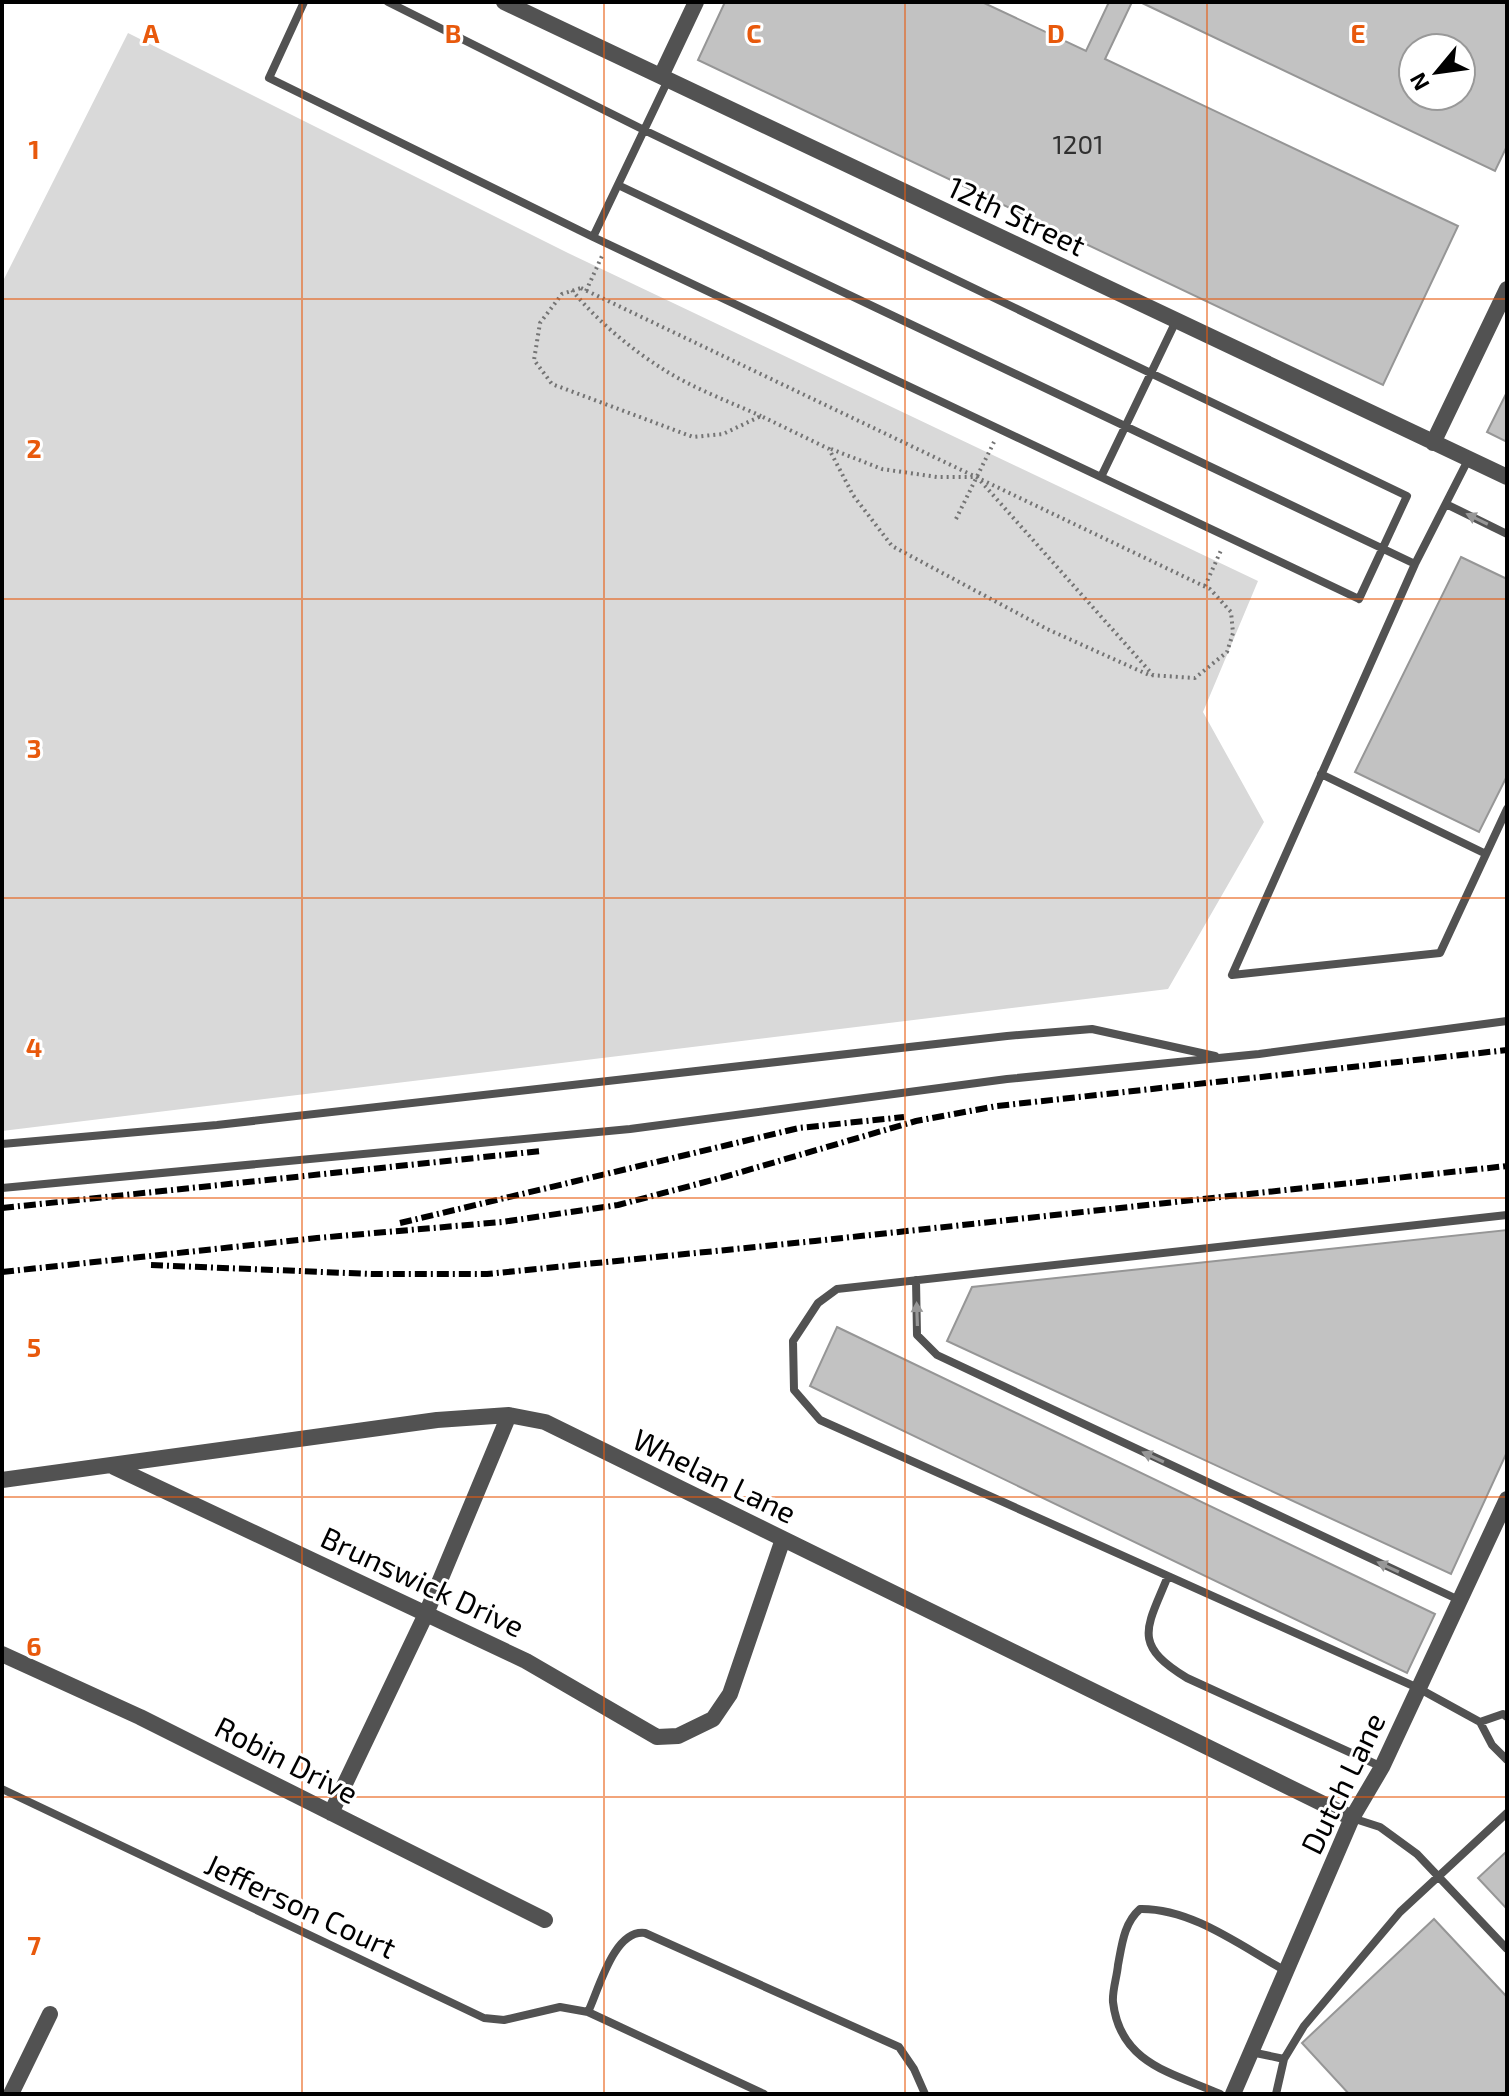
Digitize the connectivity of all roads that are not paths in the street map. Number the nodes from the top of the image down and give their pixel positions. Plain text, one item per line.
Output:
1 (304, 2) edge
2 (388, 2) edge
3 (504, 2) edge
4 (696, 2) edge
5 (664, 78) junction
6 (644, 130) junction
7 (618, 185) junction
8 (593, 237) junction
9 (1507, 289) edge
10 (1176, 321) junction
11 (1150, 372) junction
12 (1124, 426) junction
13 (1433, 443) junction
14 (1469, 459) junction
15 (1101, 477) junction
16 (1507, 477) edge
17 (1446, 504) junction
18 (1507, 534) edge
19 (1383, 548) junction
20 (1415, 564) junction
21 (1321, 774) junction
22 (1507, 809) edge
23 (1486, 854) junction
24 (1507, 1021) edge
25 (1224, 1058) junction
26 (2, 1144) edge
27 (2, 1188) edge
28 (1507, 1215) edge
29 (916, 1280) junction
30 (509, 1415) junction
31 (112, 1466) junction
32 (2, 1480) edge
33 (1507, 1499) edge
34 (783, 1539) junction
35 (1168, 1576) junction
36 (1459, 1600) junction
37 (426, 1614) junction
38 (2, 1654) edge
39 (1418, 1688) junction
40 (1507, 1717) edge
41 (1480, 1722) junction
42 (1507, 1760) edge
43 (1382, 1767) junction
44 (2, 1789) edge
45 (331, 1813) junction
46 (1507, 1813) edge
47 (1352, 1818) junction
48 (1439, 1876) junction
49 (545, 1920) dead end
50 (1507, 1949) edge
51 (1287, 1971) junction
52 (588, 2012) junction
53 (50, 2014) dead end
54 (1251, 2052) junction
55 (1284, 2059) junction
56 (11, 2094) edge
57 (764, 2094) edge
58 (925, 2094) edge
59 (1220, 2094) edge
60 (1233, 2094) edge
61 (1276, 2094) edge

1 - 8 lane
2 - 6 lane
3 - 5 street, 12th Street
4 - 5 street
5 - 6 lane
5 - 10 street, 12th Street
6 - 7 lane
6 - 11 lane
7 - 8 lane
7 - 12 lane
8 - 15 lane
9 - 13 street
10 - 11 lane
10 - 13 street, 12th Street
11 - 12 lane
11 - 19 lane
12 - 15 lane
12 - 19 lane
13 - 14 street, 12th Street
14 - 16 street, 12th Street
14 - 17 lane
15 - 19 lane
18 -> 17 lane
17 - 20 lane
19 - 20 lane
20 - 21 lane
21 - 23 lane
21 - 23 lane
22 - 23 lane
24 - 25 lane
25 - 26 lane
25 - 27 lane
28 - 29 lane
29 - 35 lane
36 -> 29 lane
30 - 31 street, Whelan Lane
30 - 34 street, Whelan Lane
30 - 37 street
31 - 32 street, Whelan Lane
31 - 37 street, Brunswick Drive
33 - 36 street, Dutch Lane
34 - 37 street, Brunswick Drive
34 - 47 street, Whelan Lane
35 - 39 lane
35 - 43 lane
36 - 39 street, Dutch Lane
37 - 45 street
38 - 45 street, Robin Drive
39 - 41 lane
39 - 43 street, Dutch Lane
40 - 41 lane
41 - 42 lane
43 - 47 street, Dutch Lane
44 - 52 lane, Jefferson Court
45 - 49 street, Robin Drive
46 - 48 lane
47 - 48 lane
47 - 51 street, Dutch Lane
48 - 50 lane
48 - 55 lane
51 - 54 street, Dutch Lane
51 - 59 lane
52 - 57 lane, Jefferson Court
52 - 58 lane
53 - 56 street
54 - 55 lane
54 - 60 street, Dutch Lane
55 - 61 lane

